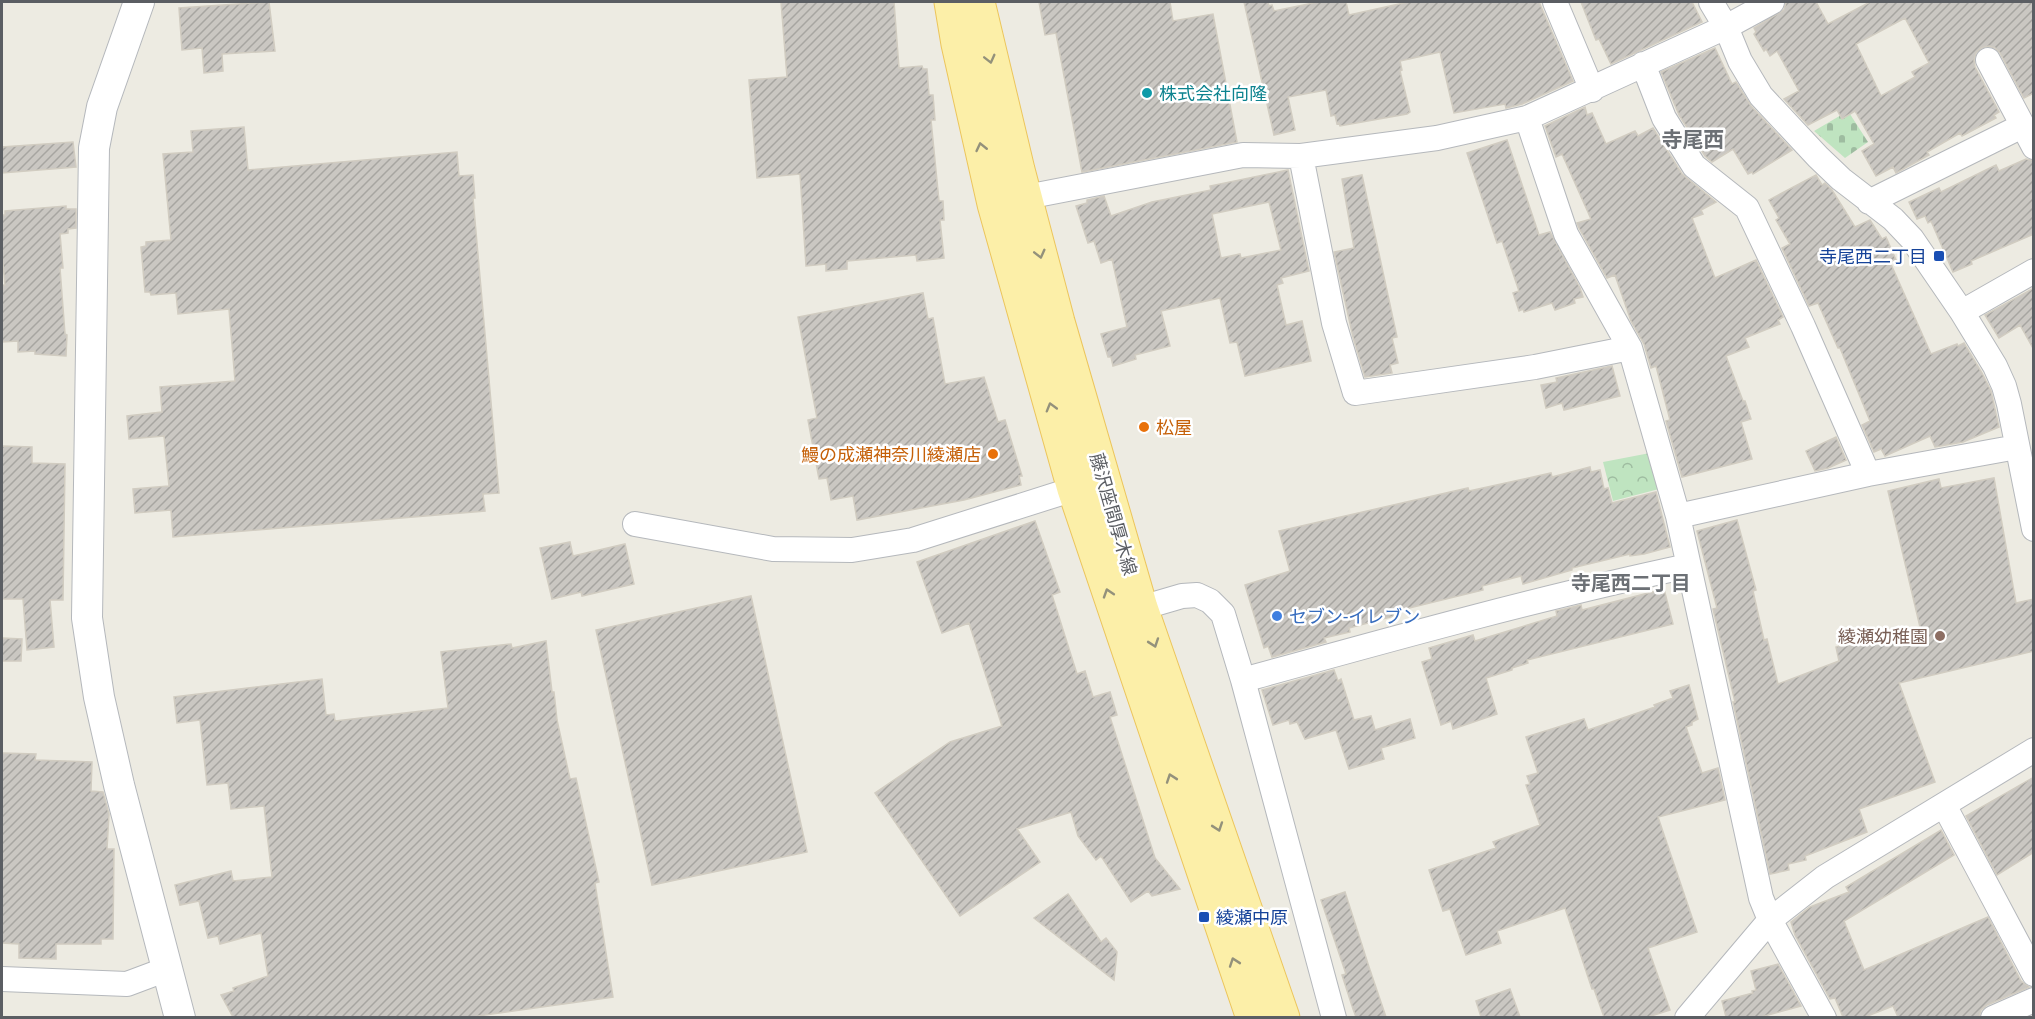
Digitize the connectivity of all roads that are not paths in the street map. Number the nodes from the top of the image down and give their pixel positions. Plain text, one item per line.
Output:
1 (139, 2) edge
2 (951, 2) edge
3 (978, 2) edge
4 (1555, 2) edge
5 (1711, 2) edge
6 (1772, 2) edge
7 (1726, 27) junction
8 (1988, 60) dead end
9 (1643, 64) junction
10 (1592, 90) junction
11 (1527, 118) junction
12 (2022, 126) junction
13 (2034, 147) edge
14 (1301, 156) junction
15 (1010, 201) junction
16 (1869, 202) junction
17 (2034, 271) edge
18 (1962, 312) junction
19 (1630, 348) junction
20 (2017, 447) junction
21 (1868, 474) junction
22 (1074, 489) junction
23 (1678, 516) junction
24 (635, 524) dead end
25 (2034, 529) edge
26 (1688, 566) junction
27 (1141, 608) junction
28 (1243, 680) junction
29 (2034, 750) edge
30 (1944, 805) junction
31 (1770, 920) junction
32 (167, 969) junction
33 (2034, 974) edge
34 (2, 979) edge
35 (2034, 1000) edge
36 (180, 1017) edge
37 (1253, 1017) edge
38 (1283, 1017) edge
39 (1334, 1017) edge
40 (1687, 1017) edge
41 (1824, 1017) edge
42 (1993, 1017) edge

1 - 32 street
15 -> 2 main road, 藤沢座間厚木線
3 -> 15 main road, 藤沢座間厚木線
4 - 10 street
5 - 7 street
6 - 7 street
7 - 9 street
7 - 16 street
8 - 12 street
9 - 10 street
9 - 21 street
10 - 11 street
11 - 14 street
11 - 19 street
12 - 13 street
12 - 16 street
14 - 15 street
14 - 19 street
22 -> 15 main road, 藤沢座間厚木線
15 -> 27 main road, 藤沢座間厚木線
16 - 18 street
17 - 18 street
18 - 20 street
19 - 23 street
20 - 21 street
20 - 25 street
21 - 23 street
22 - 24 street
37 -> 22 main road, 藤沢座間厚木線
23 - 26 street
26 - 28 street
26 - 31 street
27 - 28 street
27 -> 38 main road, 藤沢座間厚木線
28 - 39 street
29 - 30 street
30 - 31 street
30 - 33 street
31 - 40 street
31 - 41 street
32 - 34 street
32 - 36 street
35 - 42 street

